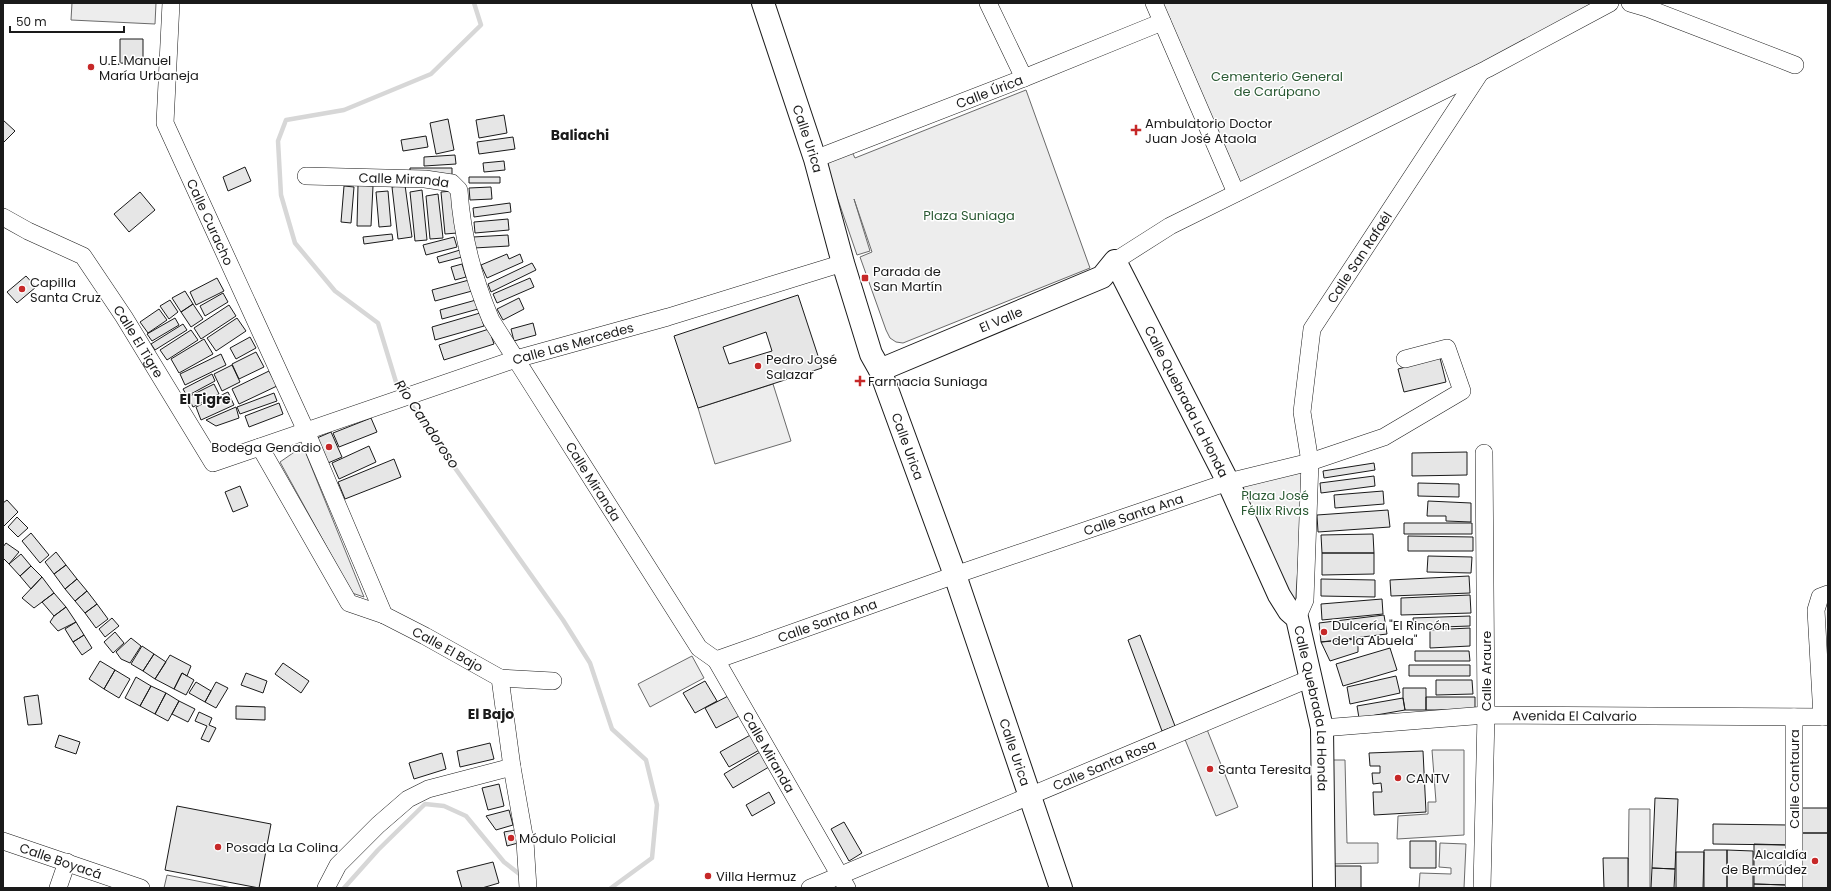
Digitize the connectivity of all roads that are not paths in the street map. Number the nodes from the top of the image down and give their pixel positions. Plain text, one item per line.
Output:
1 (171, 3) edge
2 (763, 3) edge
3 (988, 3) edge
4 (1154, 3) edge
5 (1610, 3) edge
6 (1630, 3) edge
7 (1162, 22) junction
8 (1795, 65) dead end
9 (1480, 72) junction
10 (1024, 78) junction
11 (815, 159) junction
12 (306, 176) dead end
13 (1236, 194) junction
14 (3, 217) edge
15 (1115, 261) junction
16 (843, 263) junction
17 (516, 359) junction
18 (1405, 359) dead end
19 (880, 370) junction
20 (306, 431) junction
21 (260, 447) junction
22 (1484, 453) dead end
23 (1310, 462) junction
24 (212, 463) joint
25 (1228, 482) junction
26 (955, 575) junction
27 (1828, 594) edge
28 (384, 615) junction
29 (1298, 618) junction
30 (716, 660) junction
31 (500, 678) junction
32 (1311, 678) junction
33 (553, 681) dead end
34 (1486, 715) junction
35 (1794, 717) junction
36 (1825, 717) edge
37 (1322, 728) junction
38 (512, 767) junction
39 (1030, 795) junction
40 (3, 841) edge
41 (67, 862) junction
42 (844, 882) edge
43 (58, 888) edge
44 (141, 888) edge
45 (326, 888) edge
46 (528, 888) edge
47 (810, 888) edge
48 (1061, 888) edge
49 (1324, 888) edge
50 (1482, 888) edge
51 (1794, 888) edge

1 - 20 street, Calle Curacho
2 - 11 main road, Calle Urica
3 - 10 street
4 - 7 street
5 - 9 street, Calle San Rafaél
6 - 8 street
7 - 10 street, Calle Úrica
7 - 13 street
9 - 13 street, Calle San Rafaél
9 - 23 street, Calle San Rafaél
10 - 11 street, Calle Úrica
11 - 16 main road, Calle Urica
12 - 17 street, Calle Miranda
13 - 15 street, Calle San Rafaél
14 - 24 street, Calle El Tigre
15 - 19 main road, El Valle
15 - 25 main road, Calle Quebrada La Honda
16 - 17 street, Calle Las Mercedes
16 - 19 main road, Calle Urica
17 - 20 street, Calle Las Mercedes
17 - 30 street, Calle Miranda
18 - 23 street, Calle Santa Ana
19 - 26 main road, Calle Urica
20 - 21 street, Calle Las Mercedes
20 - 28 street
21 - 24 street, Calle Las Mercedes
21 - 28 street, Calle El Bajo
22 - 34 street, Calle Araure
23 - 25 street, Calle Santa Ana
23 - 29 street, Calle San Rafaél
25 - 26 street, Calle Santa Ana
25 - 29 main road, Calle Quebrada La Honda
26 - 30 street, Calle Santa Ana
26 - 39 main road, Calle Urica
27 - 36 street
28 - 31 street, Calle El Bajo
29 - 32 main road, Calle Quebrada La Honda
30 - 42 street, Calle Miranda
31 - 33 street
31 - 38 street
32 - 37 main road, Calle Quebrada La Honda
32 - 39 street, Calle Santa Rosa
34 - 35 street, Avenida El Calvario
34 - 37 street, Avenida El Calvario
34 - 50 street, Calle Araure
35 - 36 street, Avenida El Calvario
35 - 51 street, Calle Cantaura
37 - 49 main road, Calle Quebrada La Honda
38 - 45 street
38 - 46 street
39 - 42 street, Calle Santa Rosa
39 - 48 main road, Calle Urica
40 - 41 street, Calle Boyacá
41 - 43 street
41 - 44 street, Calle Boyacá
42 - 47 street, Calle Santa Rosa

